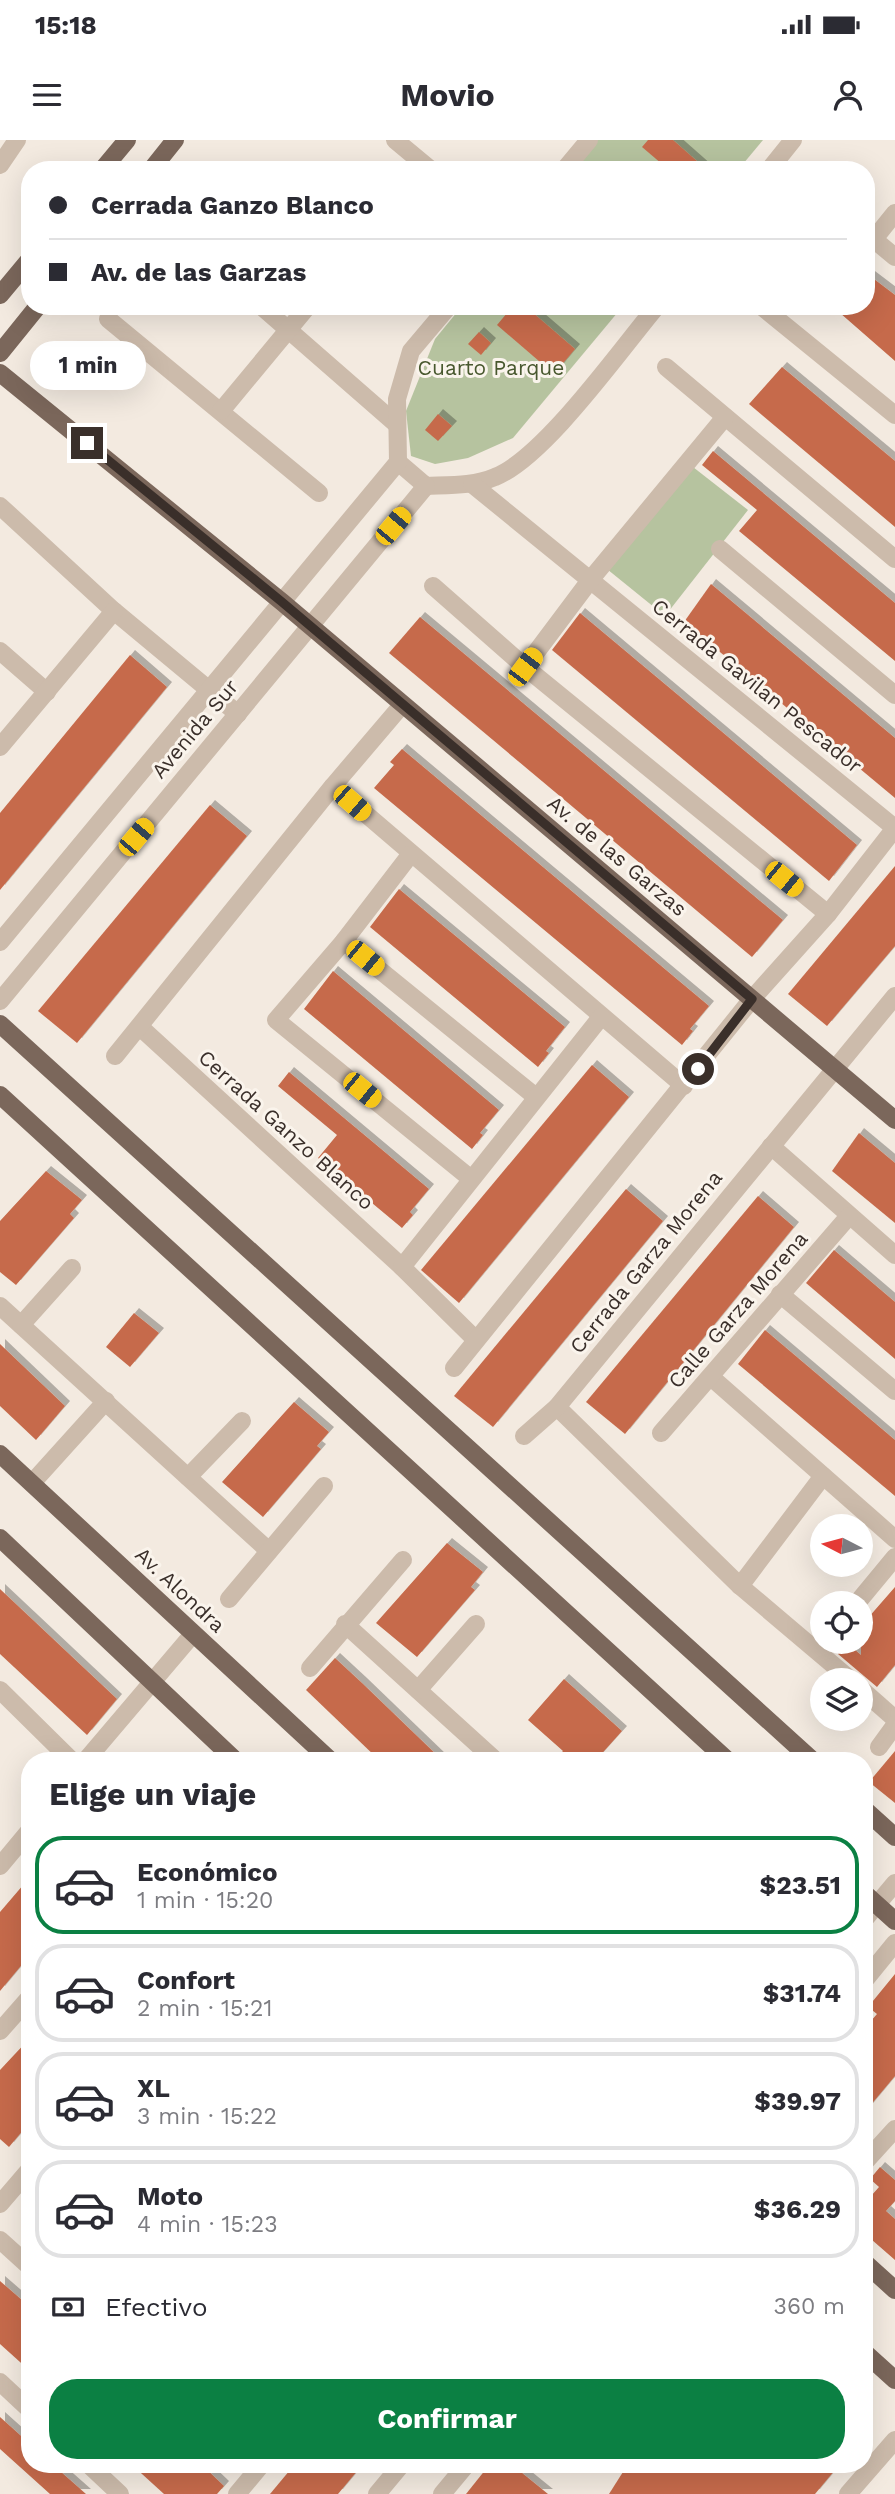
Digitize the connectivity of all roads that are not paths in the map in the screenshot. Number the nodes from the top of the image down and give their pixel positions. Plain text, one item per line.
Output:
1 (17, 140) edge
2 (127, 140) edge
3 (175, 140) edge
4 (395, 140) edge
5 (793, 140) edge
6 (580, 143) edge
7 (110, 161) edge
8 (158, 161) edge
9 (420, 161) edge
10 (569, 161) edge
11 (776, 161) edge
12 (0, 166) edge
13 (895, 213) edge
14 (875, 231) edge
15 (875, 240) edge
16 (895, 257) edge
17 (21, 270) edge
18 (0, 295) edge
19 (31, 315) edge
20 (271, 315) edge
21 (300, 315) edge
22 (441, 315) edge
23 (649, 315) edge
24 (772, 315) edge
25 (108, 319) dead end
26 (287, 329) junction
27 (0, 353) edge
28 (666, 367) dead end
29 (0, 373) edge
30 (221, 411) junction
31 (895, 415) edge
32 (725, 416) junction
33 (395, 423) junction
34 (398, 462) junction
35 (471, 484) junction
36 (426, 486) junction
37 (319, 494) dead end
38 (0, 506) edge
39 (720, 549) dead end
40 (895, 559) edge
41 (591, 579) junction
42 (433, 586) dead end
43 (282, 602) junction
44 (114, 611) junction
45 (310, 626) junction
46 (0, 651) edge
47 (525, 667) junction
48 (204, 687) junction
49 (47, 691) junction
50 (895, 695) edge
51 (402, 705) junction
52 (237, 714) junction
53 (0, 747) edge
54 (333, 786) junction
55 (895, 828) edge
56 (410, 855) junction
57 (828, 914) junction
58 (344, 941) junction
59 (0, 942) edge
60 (895, 996) edge
61 (752, 999) junction
62 (0, 1001) edge
63 (601, 1017) junction
64 (0, 1024) edge
65 (140, 1027) junction
66 (115, 1056) dead end
67 (829, 1077) junction
68 (684, 1086) junction
69 (0, 1095) edge
70 (536, 1097) junction
71 (895, 1120) edge
72 (771, 1146) junction
73 (470, 1178) junction
74 (849, 1216) junction
75 (895, 1255) edge
76 (402, 1267) junction
77 (72, 1268) dead end
78 (780, 1294) junction
79 (0, 1306) edge
80 (21, 1325) junction
81 (475, 1339) junction
82 (454, 1368) dead end
83 (712, 1378) junction
84 (895, 1391) edge
85 (106, 1401) junction
86 (557, 1407) junction
87 (242, 1421) dead end
88 (661, 1433) dead end
89 (523, 1436) dead end
90 (0, 1454) edge
91 (823, 1476) junction
92 (188, 1477) junction
93 (32, 1483) junction
94 (324, 1486) dead end
95 (0, 1538) edge
96 (895, 1538) edge
97 (269, 1551) junction
98 (895, 1557) edge
99 (403, 1560) dead end
100 (740, 1586) junction
101 (867, 1591) edge
102 (229, 1599) dead end
103 (345, 1624) junction
104 (477, 1624) dead end
105 (193, 1634) junction
106 (810, 1637) edge
107 (829, 1654) edge
108 (310, 1668) dead end
109 (840, 1668) edge
110 (152, 1681) junction
111 (418, 1690) junction
112 (3, 1697) edge
113 (873, 1700) edge
114 (895, 1719) edge
115 (895, 1725) edge
116 (879, 1747) dead end
117 (62, 1752) edge
118 (93, 1752) edge
119 (227, 1752) edge
120 (321, 1752) edge
121 (486, 1752) edge
122 (718, 1752) edge
123 (803, 1752) edge
124 (873, 1817) edge
125 (895, 1837) edge
126 (21, 1840) edge
127 (0, 1866) edge
128 (895, 1883) edge
129 (873, 1898) edge
130 (873, 1901) edge
131 (895, 1921) edge
132 (895, 1943) edge
133 (873, 1970) edge
134 (21, 2007) edge
135 (0, 2031) edge
136 (894, 2133) edge
137 (873, 2154) edge
138 (21, 2180) edge
139 (0, 2204) edge
140 (0, 2240) edge
141 (21, 2259) edge
142 (873, 2270) edge
143 (895, 2290) edge
144 (873, 2360) edge
145 (895, 2381) edge
146 (0, 2382) edge
147 (21, 2402) edge
148 (895, 2440) edge
149 (873, 2465) edge
150 (98, 2473) edge
151 (249, 2473) edge
152 (394, 2473) edge
153 (460, 2473) edge
154 (866, 2473) edge
155 (120, 2494) edge
156 (237, 2494) edge
157 (377, 2494) edge
158 (442, 2494) edge
159 (848, 2494) edge

1 - 12 street
2 - 7 main road
3 - 8 main road
4 - 9 street
5 - 11 street
6 - 10 street
13 - 14 street
15 - 16 street
17 - 18 main road
19 - 27 main road
20 - 26 street
21 - 26 street
22 - 33 street
23 - 35 street
24 - 31 street
25 - 30 street
26 - 30 street
26 - 33 street
28 - 32 street
29 - 43 main road
30 - 37 street
32 - 40 street
32 - 41 street
33 - 34 street
34 - 36 street
34 - 43 street, Avenida Sur
35 - 36 street
35 - 41 street, Cerrada Gavilan Pescador
36 - 45 street, Avenida Sur
38 - 44 street
39 - 50 street
41 - 47 street
41 - 55 street, Cerrada Gavilan Pescador
42 - 47 street
43 - 45 main road, Av. de las Garzas
43 - 48 street, Avenida Sur
44 - 48 street
44 - 49 street
45 - 51 main road, Av. de las Garzas
45 - 52 street, Avenida Sur
46 - 49 street
47 - 57 street
48 - 52 street
48 - 59 street, Avenida Sur
49 - 53 street
51 - 54 street
51 - 61 main road, Av. de las Garzas
52 - 62 street, Avenida Sur
54 - 56 street
54 - 65 street
55 - 57 street, Cerrada Gavilan Pescador
56 - 58 street
56 - 63 street
57 - 61 street, Cerrada Gavilan Pescador
58 - 70 street
58 - 73 street
60 - 67 street, Cerrada Garza Morena
61 - 67 main road, Av. de las Garzas
61 - 68 street
63 - 68 street
63 - 70 street
64 - 123 main road
65 - 66 street
65 - 76 street, Cerrada Ganzo Blanco
67 - 71 main road, Av. de las Garzas
67 - 72 street, Cerrada Garza Morena
68 - 81 street
69 - 122 main road
70 - 73 street
72 - 74 street
72 - 86 street, Cerrada Garza Morena
73 - 76 street
74 - 75 street
74 - 78 street, Calle Garza Morena
76 - 81 street, Cerrada Ganzo Blanco
77 - 80 street
78 - 83 street, Calle Garza Morena
78 - 84 street
79 - 80 street
80 - 85 street
81 - 82 street
83 - 88 street, Calle Garza Morena
83 - 91 street
85 - 92 street
85 - 93 street
86 - 89 street, Cerrada Garza Morena
86 - 100 street
87 - 92 street
90 - 93 main road, Av. Alondra
91 - 96 street
91 - 100 street
92 - 97 street
93 - 105 main road, Av. Alondra
94 - 97 street
95 - 110 main road
97 - 102 street
98 - 101 street
99 - 103 street
100 - 106 street
103 - 108 street
103 - 111 street
104 - 111 street
105 - 110 street
105 - 120 main road, Av. Alondra
107 - 109 street
110 - 118 street
110 - 119 main road
111 - 121 street
112 - 117 street
113 - 114 street
115 - 116 street
124 - 125 main road
126 - 127 street
128 - 129 street
130 - 131 main road
132 - 133 street
134 - 135 street
136 - 137 street
138 - 139 street
140 - 141 street
142 - 143 main road
144 - 145 main road
146 - 147 street
148 - 149 street
150 - 155 street
151 - 156 street
152 - 157 street
153 - 158 street
154 - 159 street

